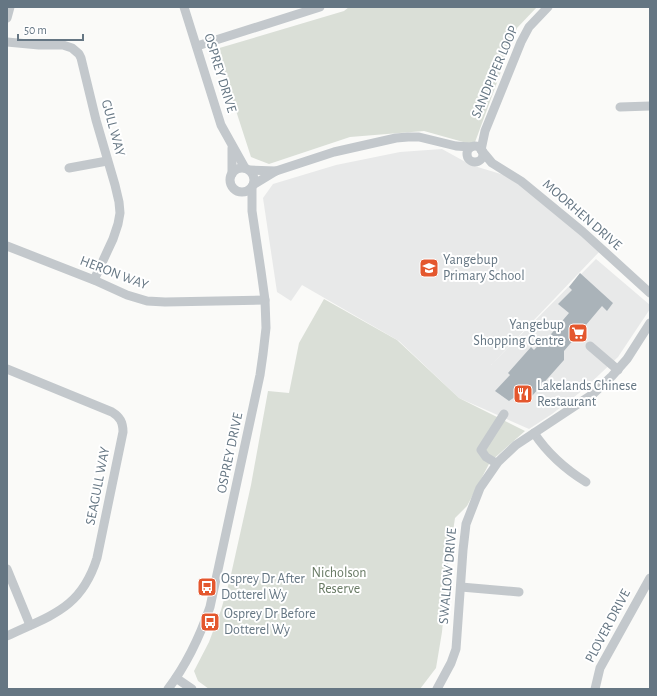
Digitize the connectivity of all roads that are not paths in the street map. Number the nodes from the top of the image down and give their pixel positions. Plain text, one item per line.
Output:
1 (10, 7) edge
2 (184, 7) edge
3 (320, 7) edge
4 (548, 7) edge
5 (297, 10) edge
6 (7, 18) edge
7 (7, 42) edge
8 (196, 46) junction
9 (650, 106) edge
10 (620, 107) dead end
11 (232, 146) junction
12 (475, 150) junction
13 (107, 161) junction
14 (478, 161) junction
15 (492, 163) junction
16 (69, 168) dead end
17 (247, 169) junction
18 (276, 170) junction
19 (232, 174) junction
20 (252, 186) junction
21 (238, 191) junction
22 (252, 211) junction
23 (7, 246) edge
24 (94, 280) junction
25 (650, 293) edge
26 (265, 300) junction
27 (650, 323) edge
28 (590, 346) dead end
29 (7, 369) edge
30 (618, 370) junction
31 (504, 414) dead end
32 (534, 433) junction
33 (496, 464) junction
34 (586, 482) dead end
35 (7, 569) edge
36 (650, 580) edge
37 (461, 587) junction
38 (519, 592) dead end
39 (30, 625) junction
40 (7, 636) edge
41 (176, 678) junction
42 (168, 689) edge
43 (192, 689) edge
44 (437, 689) edge
45 (595, 689) edge

1 - 6 street
2 - 8 street, OSPREY DRIVE
3 - 5 street
4 - 12 street, SANDPIPER LOOP
5 - 8 street
7 - 13 street, GULL WAY
8 - 11 street, OSPREY DRIVE
9 - 10 street
11 - 17 street, OSPREY DRIVE
11 - 19 street, OSPREY DRIVE
12 - 14 street, SANDPIPER LOOP
12 - 14 street
12 - 15 street, MOORHEN DRIVE
12 - 18 street
13 - 16 street
13 - 24 street, GULL WAY
14 - 15 street, MOORHEN DRIVE
15 - 25 street, MOORHEN DRIVE
17 - 18 street
17 - 19 street
17 - 20 street
18 - 20 street
19 - 21 street
20 - 21 street
20 - 22 street, OSPREY DRIVE
21 - 22 street, OSPREY DRIVE
22 - 26 street, OSPREY DRIVE
23 - 24 street, HERON WAY
24 - 26 street, HERON WAY
26 - 41 street, OSPREY DRIVE
27 - 30 street, SWALLOW DRIVE
28 - 30 street
29 - 39 street, SEAGULL WAY
30 - 32 street, SWALLOW DRIVE
31 - 33 street
32 - 33 street, SWALLOW DRIVE
32 - 34 street
33 - 37 street, SWALLOW DRIVE
35 - 39 street
36 - 45 street, PLOVER DRIVE
37 - 38 street
37 - 44 street, SWALLOW DRIVE
39 - 40 street, SEAGULL WAY
41 - 42 street, OSPREY DRIVE
41 - 43 street

